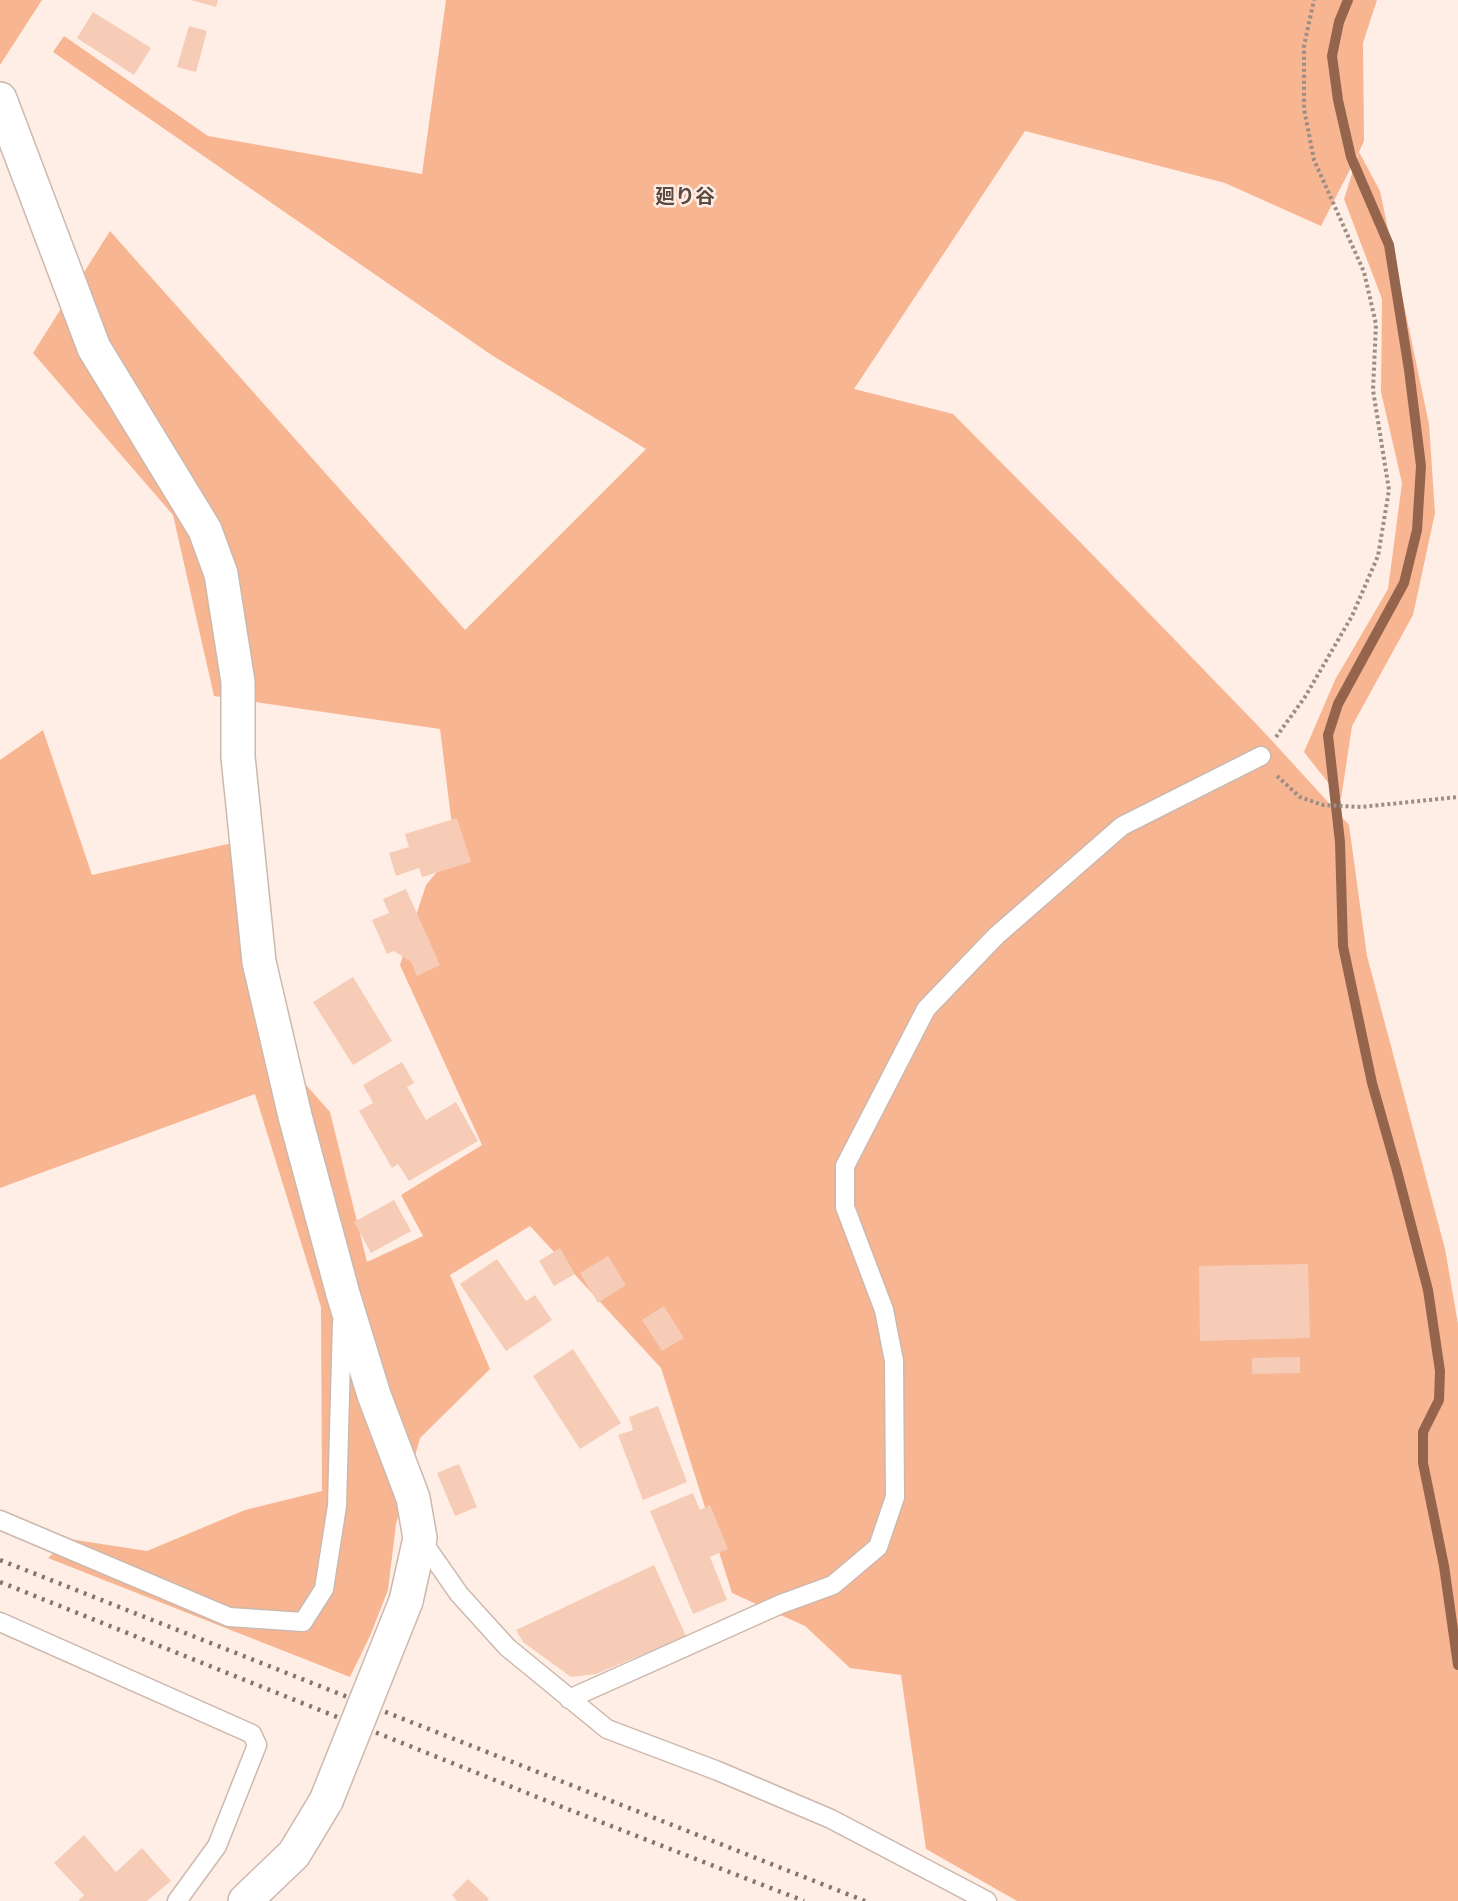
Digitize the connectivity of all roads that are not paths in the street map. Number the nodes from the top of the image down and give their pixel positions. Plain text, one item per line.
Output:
1 (0, 99) edge
2 (1261, 756) road end
3 (343, 1294) junction
4 (0, 1520) edge
5 (420, 1539) junction
6 (0, 1622) edge
7 (568, 1699) junction
8 (177, 1901) edge
9 (245, 1901) edge
10 (987, 1901) edge

1 - 3 street
2 - 7 lane
3 - 4 lane
3 - 5 street
5 - 7 lane
5 - 9 street, bridge
6 - 8 lane
7 - 10 lane

